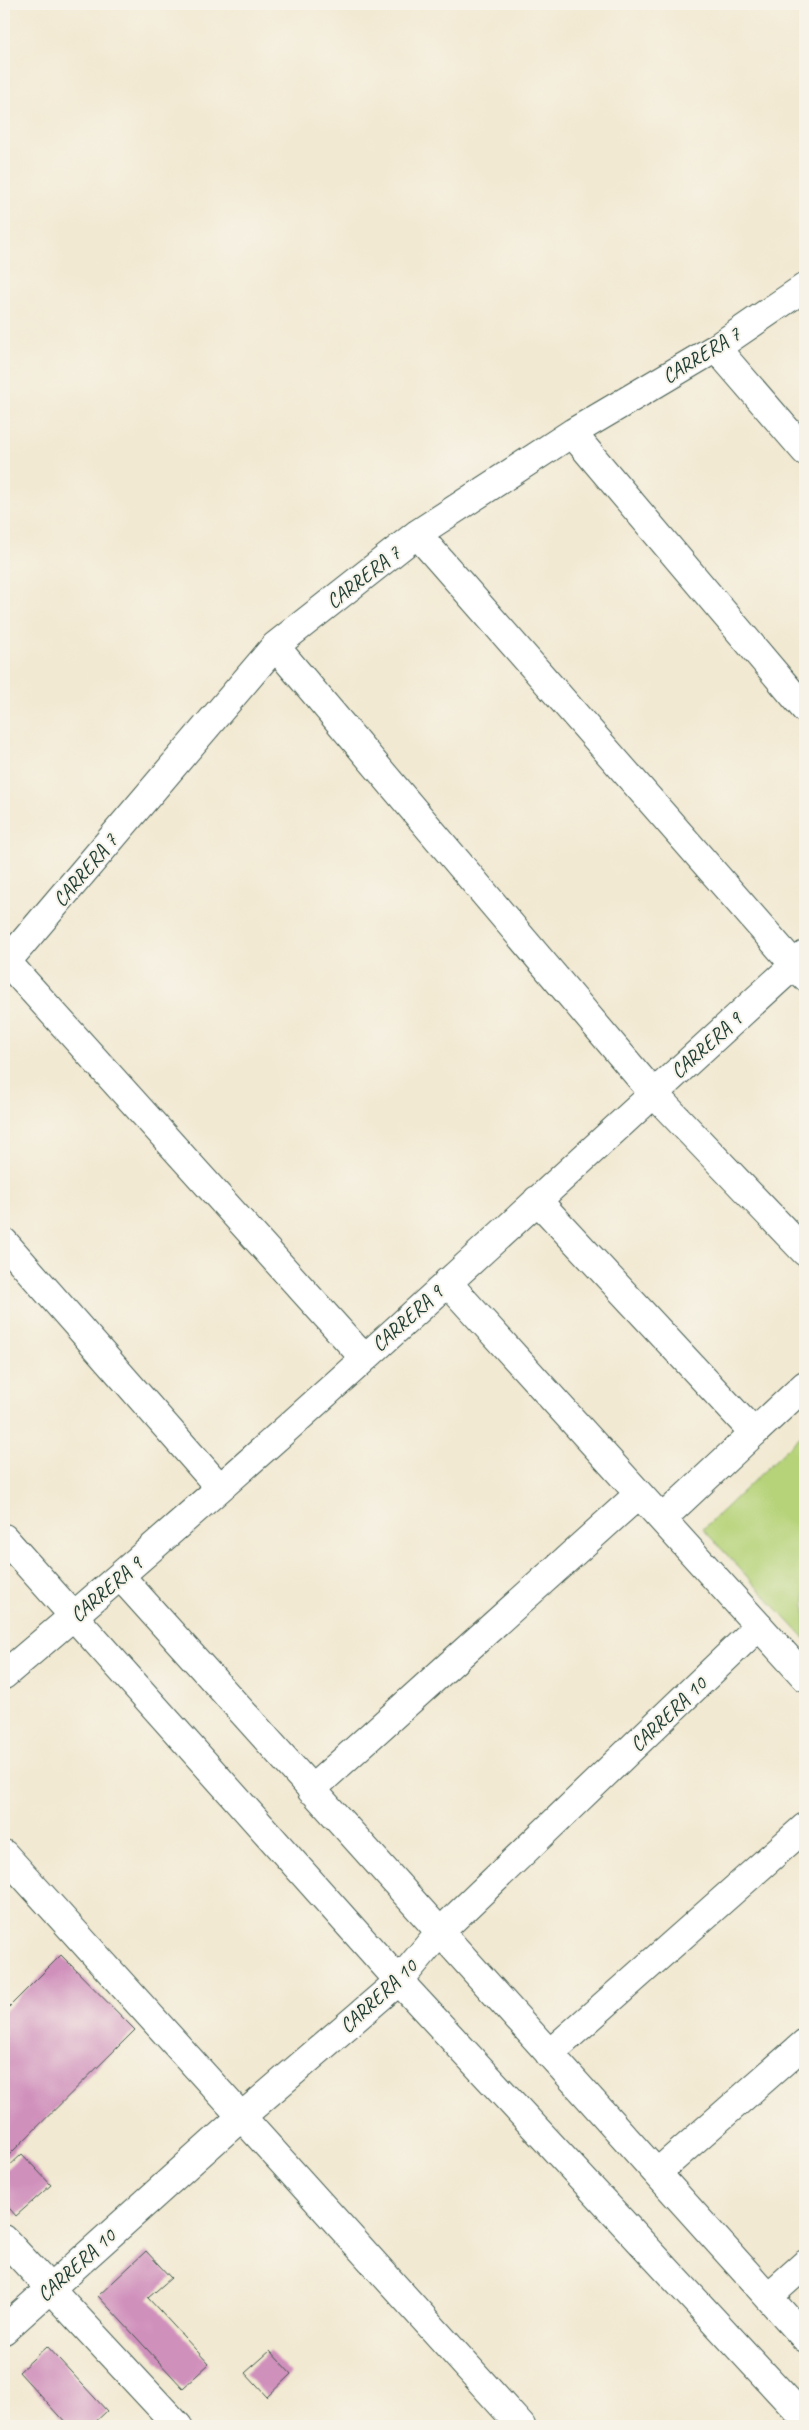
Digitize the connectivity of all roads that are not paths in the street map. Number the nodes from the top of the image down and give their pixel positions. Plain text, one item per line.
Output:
1 (805, 287) edge
2 (716, 348) junction
3 (572, 433) junction
4 (805, 451) edge
5 (417, 534) junction
6 (275, 646) junction
7 (805, 709) edge
8 (6, 964) edge
9 (802, 966) edge
10 (653, 1093) junction
11 (537, 1200) junction
12 (4, 1242) edge
13 (805, 1252) edge
14 (447, 1282) junction
15 (364, 1358) junction
16 (805, 1385) edge
17 (754, 1433) junction
18 (220, 1488) junction
19 (639, 1494) junction
20 (662, 1519) junction
21 (4, 1538) edge
22 (121, 1577) junction
23 (74, 1617) junction
24 (759, 1626) junction
25 (4, 1676) edge
26 (805, 1677) edge
27 (311, 1790) junction
28 (805, 1827) edge
29 (4, 1854) edge
30 (439, 1933) junction
31 (399, 1981) junction
32 (805, 2043) edge
33 (549, 2054) junction
34 (241, 2117) junction
35 (657, 2173) junction
36 (4, 2239) edge
37 (805, 2264) edge
38 (50, 2289) junction
39 (768, 2297) junction
40 (4, 2330) edge
41 (805, 2338) edge
42 (797, 2419) edge
43 (178, 2426) edge
44 (521, 2426) edge

1 - 2 street, CARRERA 7
2 - 3 street, CARRERA 7
2 - 4 street
3 - 5 street, CARRERA 7
3 - 7 street
5 - 6 street, CARRERA 7
5 - 9 street
6 - 8 street, CARRERA 7
6 - 10 street
8 - 15 street
9 - 10 street, CARRERA 9
10 - 11 street, CARRERA 9
10 - 13 street
11 - 14 street, CARRERA 9
11 - 17 street
12 - 18 street
14 - 15 street, CARRERA 9
14 - 19 street
15 - 18 street, CARRERA 9
16 - 17 street
17 - 20 street
18 - 22 street, CARRERA 9
19 - 20 street
19 - 27 street
20 - 24 street
21 - 23 street
22 - 23 street, CARRERA 9
22 - 27 street
23 - 25 street, CARRERA 9
23 - 31 street
24 - 26 street
24 - 30 street, CARRERA 10
27 - 30 street
28 - 33 street
29 - 34 street
30 - 31 street, CARRERA 10
30 - 33 street
31 - 34 street, CARRERA 10
31 - 42 street
32 - 35 street
33 - 35 street
34 - 38 street, CARRERA 10
34 - 44 street
35 - 39 street
36 - 38 street
37 - 39 street
38 - 40 street, CARRERA 10
38 - 43 street
39 - 41 street

